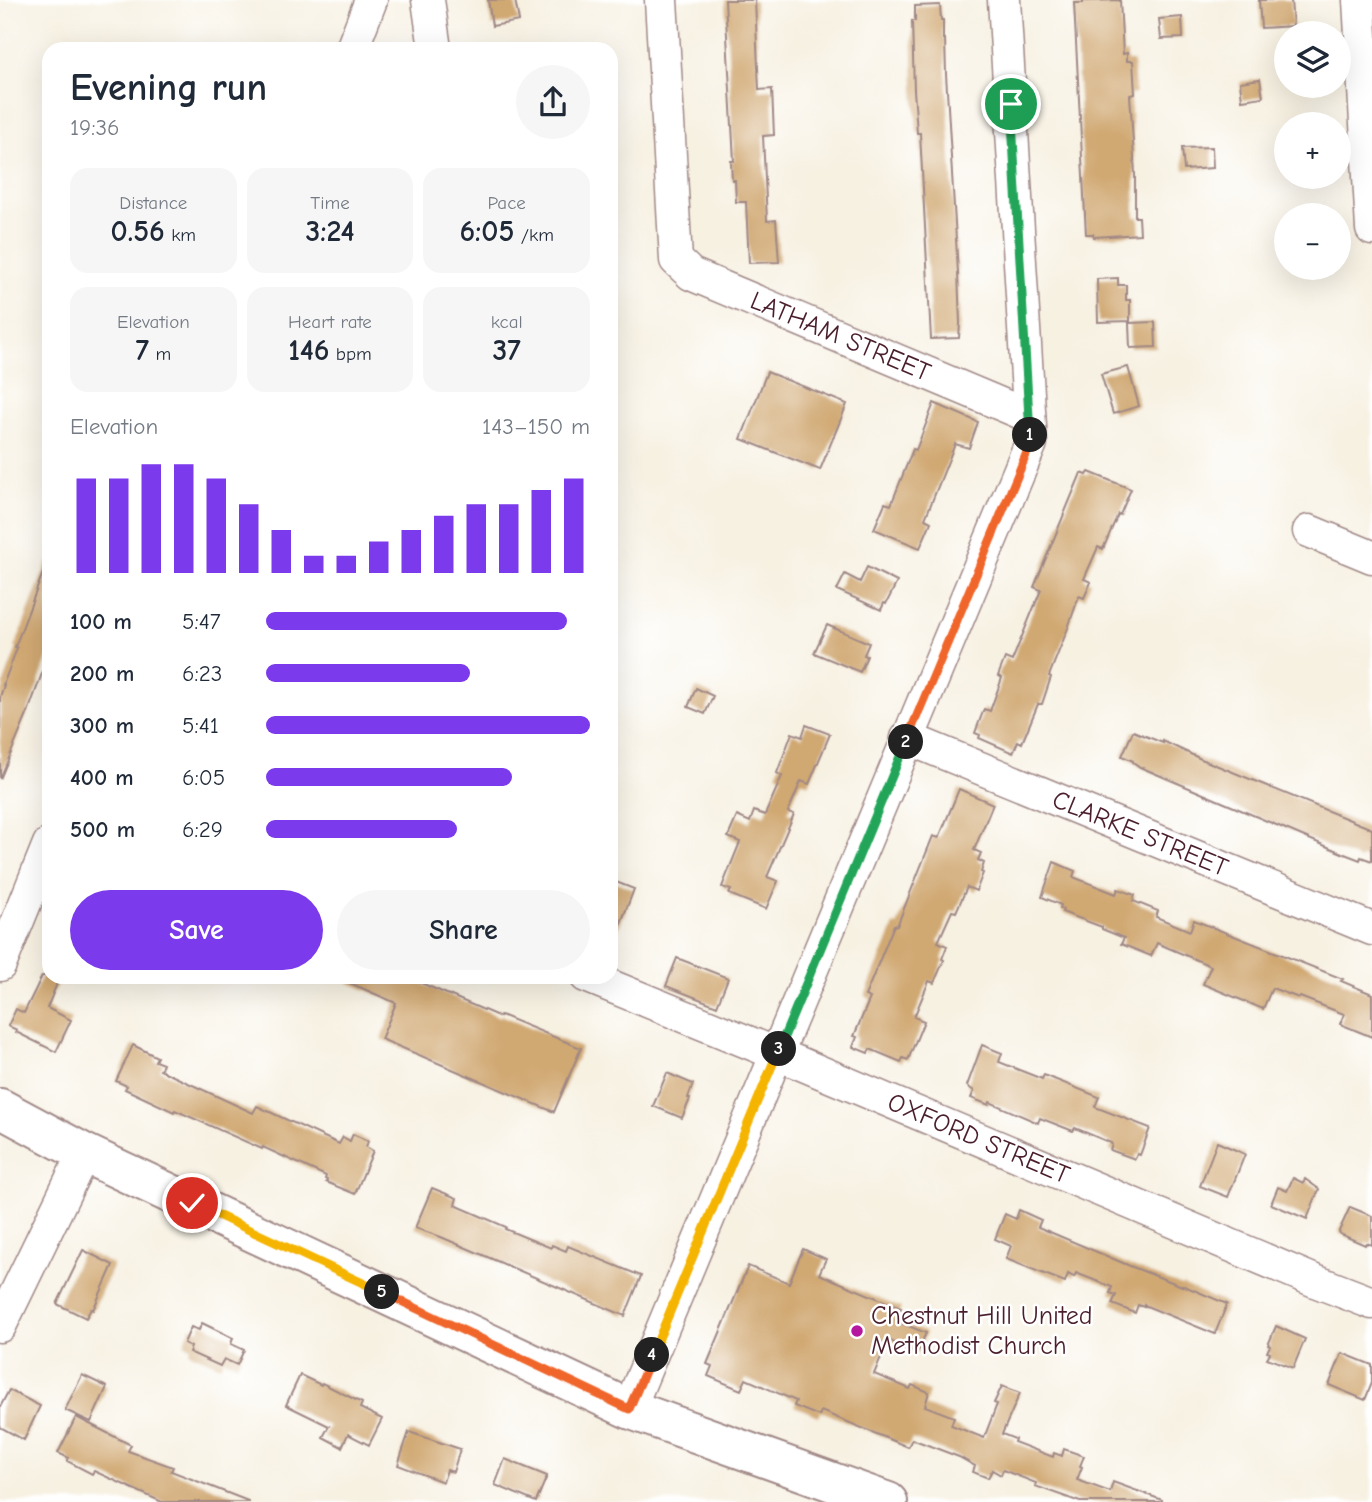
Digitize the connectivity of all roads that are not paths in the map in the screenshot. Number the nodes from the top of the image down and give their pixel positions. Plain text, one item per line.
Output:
1 (371, 0) edge
2 (428, 0) edge
3 (661, 0) edge
4 (1004, 0) edge
5 (1359, 0) edge
6 (355, 42) edge
7 (434, 42) edge
8 (1372, 229) edge
9 (1029, 416) junction
10 (1309, 531) dead end
11 (1372, 557) edge
12 (907, 738) junction
13 (42, 862) edge
14 (1372, 929) edge
15 (0, 965) edge
16 (606, 984) edge
17 (777, 1054) junction
18 (0, 1108) edge
19 (85, 1153) junction
20 (1372, 1303) edge
21 (0, 1326) edge
22 (629, 1409) junction
23 (836, 1493) edge
24 (888, 1502) edge

1 - 6 street
2 - 7 street
3 - 9 street, LATHAM STREET
4 - 9 street
5 - 8 street
9 - 12 street
10 - 11 street
12 - 14 street, CLARKE STREET
12 - 17 street
13 - 15 street
16 - 17 street, OXFORD STREET
17 - 20 street, OXFORD STREET
17 - 22 street
18 - 19 main road
19 - 21 street
19 - 22 main road
22 - 23 main road
23 - 24 main road

